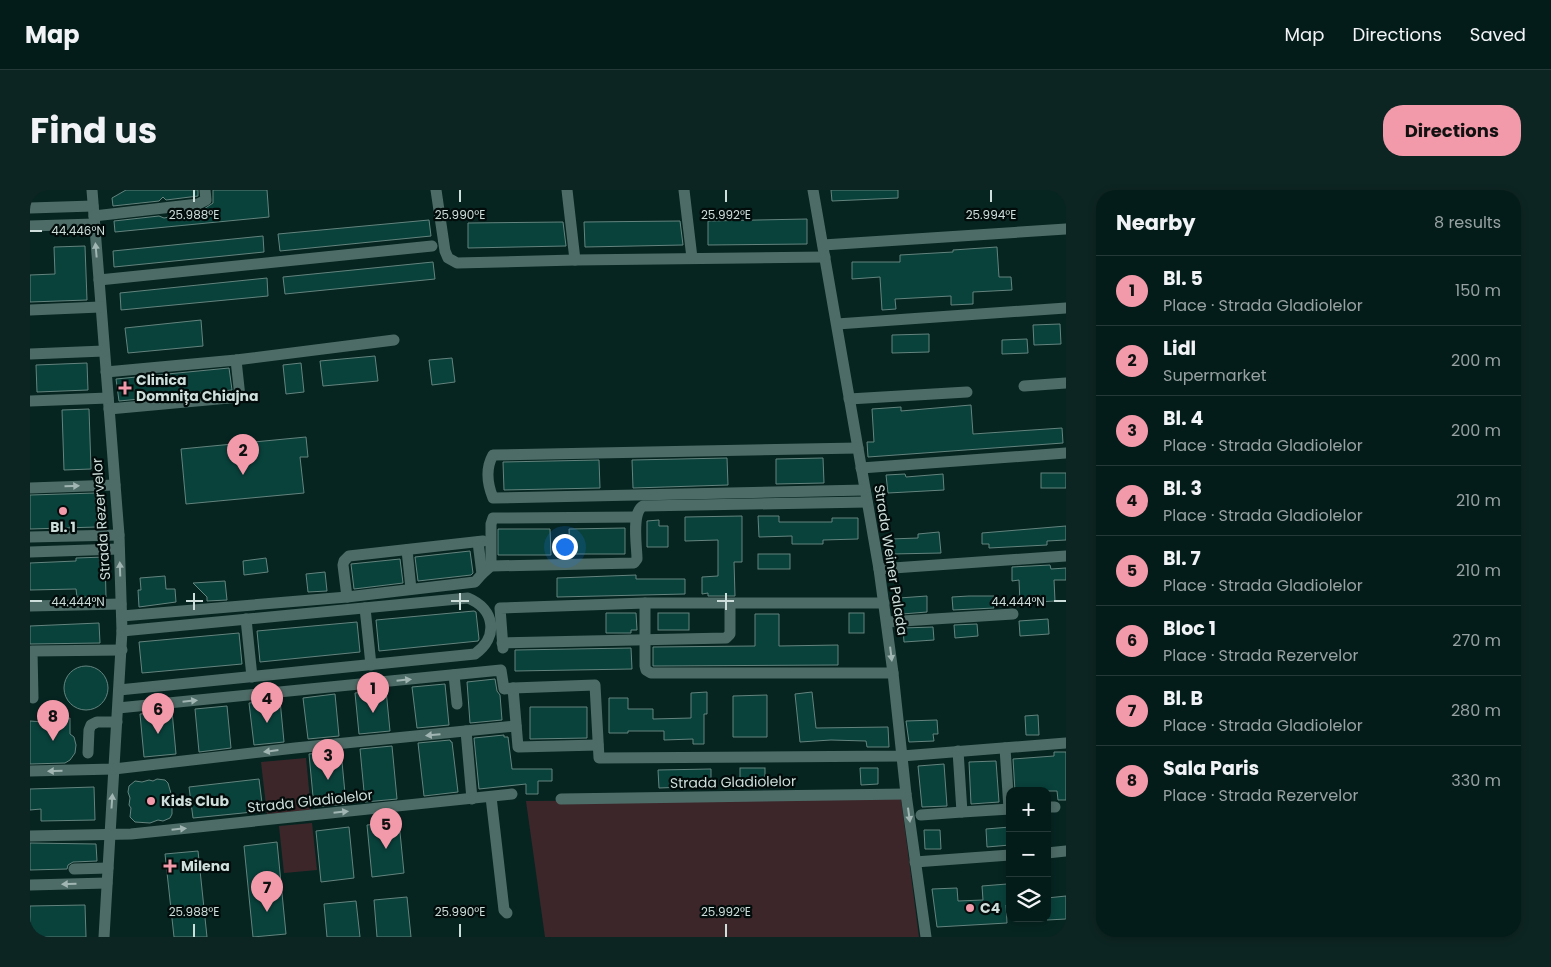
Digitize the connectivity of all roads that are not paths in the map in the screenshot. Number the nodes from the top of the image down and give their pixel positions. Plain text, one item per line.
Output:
1 (92, 190) edge
2 (205, 190) edge
3 (436, 190) edge
4 (567, 190) edge
5 (684, 190) edge
6 (813, 190) edge
7 (30, 208) edge
8 (94, 215) junction
9 (30, 226) edge
10 (1066, 228) edge
11 (432, 246) dead end
12 (824, 251) junction
13 (692, 258) junction
14 (575, 260) junction
15 (99, 280) junction
16 (100, 307) junction
17 (1066, 308) edge
18 (30, 310) edge
19 (837, 324) junction
20 (394, 340) dead end
21 (104, 351) junction
22 (30, 354) edge
23 (236, 360) junction
24 (106, 372) junction
25 (1066, 384) edge
26 (1024, 386) dead end
27 (967, 392) dead end
28 (849, 398) junction
29 (30, 401) edge
30 (108, 404) junction
31 (858, 448) junction
32 (1066, 453) edge
33 (861, 468) junction
34 (114, 485) junction
35 (30, 488) edge
36 (866, 496) junction
37 (493, 498) junction
38 (636, 517) junction
39 (493, 518) junction
40 (118, 535) junction
41 (30, 537) edge
42 (491, 540) junction
43 (478, 542) junction
44 (119, 548) junction
45 (407, 550) junction
46 (30, 552) edge
47 (1066, 556) edge
48 (491, 566) junction
49 (879, 568) junction
50 (482, 574) junction
51 (411, 589) junction
52 (347, 596) junction
53 (645, 603) junction
54 (884, 603) junction
55 (121, 604) junction
56 (730, 604) junction
57 (30, 606) edge
58 (365, 608) junction
59 (1013, 614) dead end
60 (122, 616) junction
61 (246, 619) junction
62 (887, 622) junction
63 (122, 631) junction
64 (645, 639) junction
65 (122, 650) junction
66 (372, 665) junction
67 (893, 673) junction
68 (454, 675) junction
69 (252, 677) junction
70 (513, 688) junction
71 (120, 690) junction
72 (33, 698) dead end
73 (457, 704) dead end
74 (118, 708) junction
75 (117, 722) junction
76 (516, 726) junction
77 (466, 731) junction
78 (1066, 744) edge
79 (598, 745) junction
80 (1004, 748) junction
81 (958, 751) junction
82 (88, 753) dead end
83 (902, 756) junction
84 (114, 769) junction
85 (30, 771) edge
86 (1007, 787) edge
87 (512, 794) dead end
88 (906, 794) junction
89 (491, 797) junction
90 (472, 799) junction
91 (561, 799) dead end
92 (1006, 809) edge
93 (962, 812) junction
94 (921, 815) dead end
95 (110, 835) junction
96 (30, 836) edge
97 (1066, 851) edge
98 (1051, 853) edge
99 (1006, 855) edge
100 (915, 862) junction
101 (108, 868) junction
102 (74, 869) dead end
103 (107, 883) junction
104 (30, 886) edge
105 (507, 913) dead end
106 (104, 937) edge
107 (926, 937) edge

1 - 8 street, Strada Rezervelor
2 - 8 street
3 - 14 street
4 - 14 street
5 - 13 street
6 - 12 street, Strada Weiner Palada
7 - 8 street
8 - 9 street
15 -> 8 street, Strada Rezervelor
10 - 12 street
11 - 15 street
12 - 13 street
12 - 19 street, Strada Weiner Palada
13 - 14 street
15 - 16 street, Strada Rezervelor
16 - 18 street
16 - 21 street, Strada Rezervelor
17 - 19 street
19 - 28 street, Strada Weiner Palada
20 - 23 street
21 - 22 street
21 - 24 street, Strada Rezervelor
23 - 24 street
23 - 30 street
24 - 30 street, Strada Rezervelor
25 - 26 street
27 - 28 street
28 - 31 street, Strada Weiner Palada
29 - 30 street
30 - 34 street, Strada Rezervelor
31 - 33 street, Strada Weiner Palada
31 - 37 street
32 - 33 street
33 - 36 street, Strada Weiner Palada
35 -> 34 street
34 - 40 street, Strada Rezervelor
36 - 37 street
36 - 38 street
36 - 49 street, Strada Weiner Palada
37 - 39 street
38 - 39 street
38 - 48 street
39 - 42 street
40 - 41 street
40 - 44 street, Strada Rezervelor
42 - 43 street
42 - 48 street
43 - 45 street
43 - 50 street
44 - 46 street
55 -> 44 street, Strada Rezervelor
45 - 51 street
45 - 52 street
47 - 49 street
48 - 50 street
49 - 54 street, Strada Weiner Palada
50 - 51 street
51 - 52 street
52 - 60 street
53 - 56 street
53 - 64 street
53 - 64 street
54 - 56 street
54 - 62 street, Strada Weiner Palada
55 - 57 street
55 - 60 street, Strada Rezervelor
56 - 64 street
58 - 61 street
58 - 66 street
58 - 66 street
59 - 62 street
60 - 63 street, Strada Rezervelor
61 - 63 street
61 - 69 street
62 -> 67 street, Strada Weiner Palada
63 - 65 street, Strada Rezervelor
64 - 67 street
65 - 71 street, Strada Rezervelor
65 - 72 street
66 - 69 street
67 - 83 street, Strada Weiner Palada
68 - 70 street
68 - 73 street
74 -> 68 street
69 - 71 street
70 - 76 street
70 - 79 street
71 - 74 street, Strada Rezervelor
74 - 75 street, Strada Rezervelor
75 - 82 street
75 - 84 street, Strada Rezervelor
76 - 77 street
76 - 79 street
77 -> 84 street
77 - 90 street
78 - 80 street
79 - 83 street
80 - 81 street
80 - 86 street
81 - 83 street
81 - 93 street
83 - 88 street, Strada Weiner Palada
84 -> 85 street
95 -> 84 street, Strada Rezervelor
87 - 89 street, Strada Gladiolelor
88 - 91 street, Strada Gladiolelor
88 -> 100 street, Strada Weiner Palada
89 - 90 street, Strada Gladiolelor
89 - 105 street
95 -> 90 street, Strada Gladiolelor
92 - 93 street
93 - 94 street
95 - 96 street, Strada Gladiolelor
95 - 101 street, Strada Rezervelor
97 - 98 street
99 - 100 street
100 - 107 street, Strada Weiner Palada
101 - 102 street
101 - 103 street, Strada Rezervelor
103 -> 104 street
103 - 106 street, Strada Rezervelor

